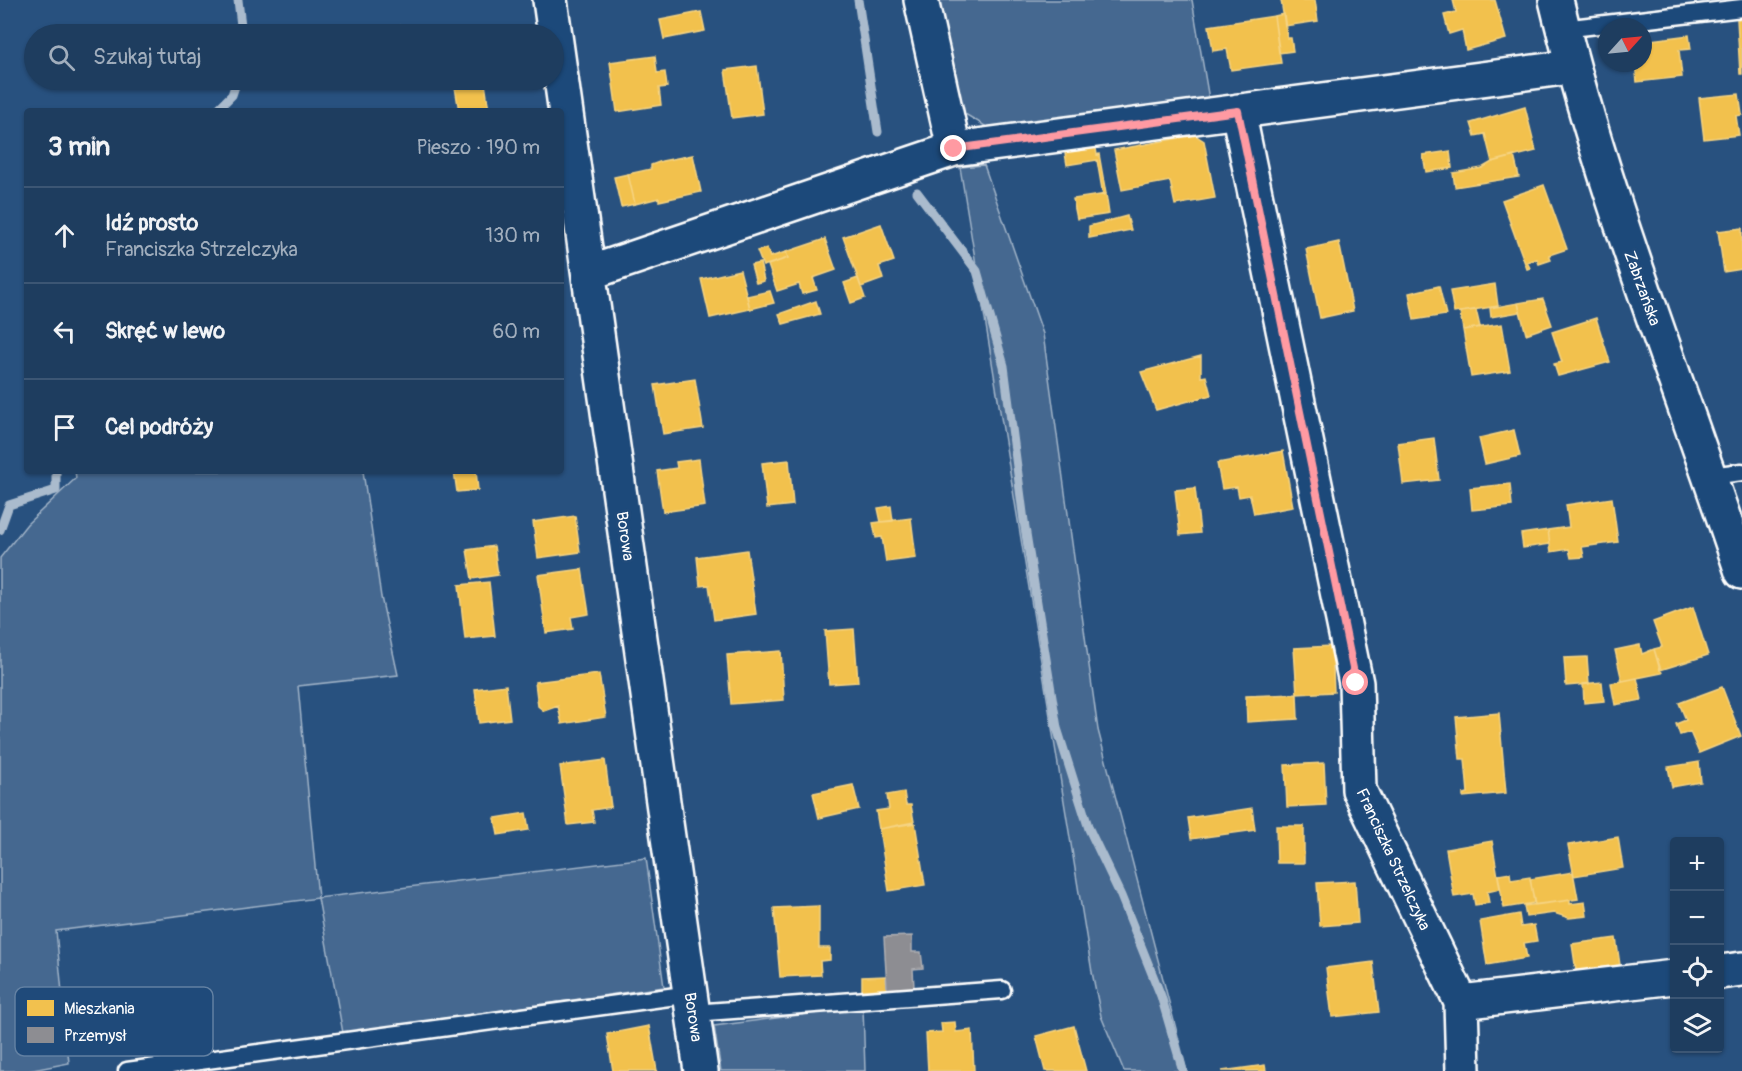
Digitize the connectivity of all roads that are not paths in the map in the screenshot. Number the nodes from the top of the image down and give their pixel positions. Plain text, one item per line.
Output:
1 (550, 0) edge
2 (921, 0) edge
3 (1742, 8) edge
4 (1560, 14) edge
5 (553, 24) edge
6 (1571, 67) junction
7 (563, 90) edge
8 (1238, 111) junction
9 (954, 149) junction
10 (589, 273) junction
11 (1742, 472) edge
12 (1710, 476) junction
13 (1742, 572) edge
14 (1742, 969) edge
15 (1724, 971) edge
16 (1670, 977) edge
17 (1002, 990) dead end
18 (1461, 1002) junction
19 (692, 1004) junction
20 (127, 1071) edge
21 (701, 1071) edge
22 (1464, 1071) edge

1 - 5 street, Borowa
2 - 9 street
3 - 4 lane
4 - 6 street, Zabrzańska
6 - 8 street
6 - 12 street, Zabrzańska
7 - 10 street, Borowa
8 - 9 street
8 - 18 street, Franciszka Strzelczyka
9 - 10 street
10 - 19 street, Borowa
11 - 12 lane
12 - 13 street, Zabrzańska
14 - 15 street
16 - 18 street
17 - 19 lane
18 - 22 street, Franciszka Strzelczyka
19 - 20 lane
19 - 21 street, Borowa

